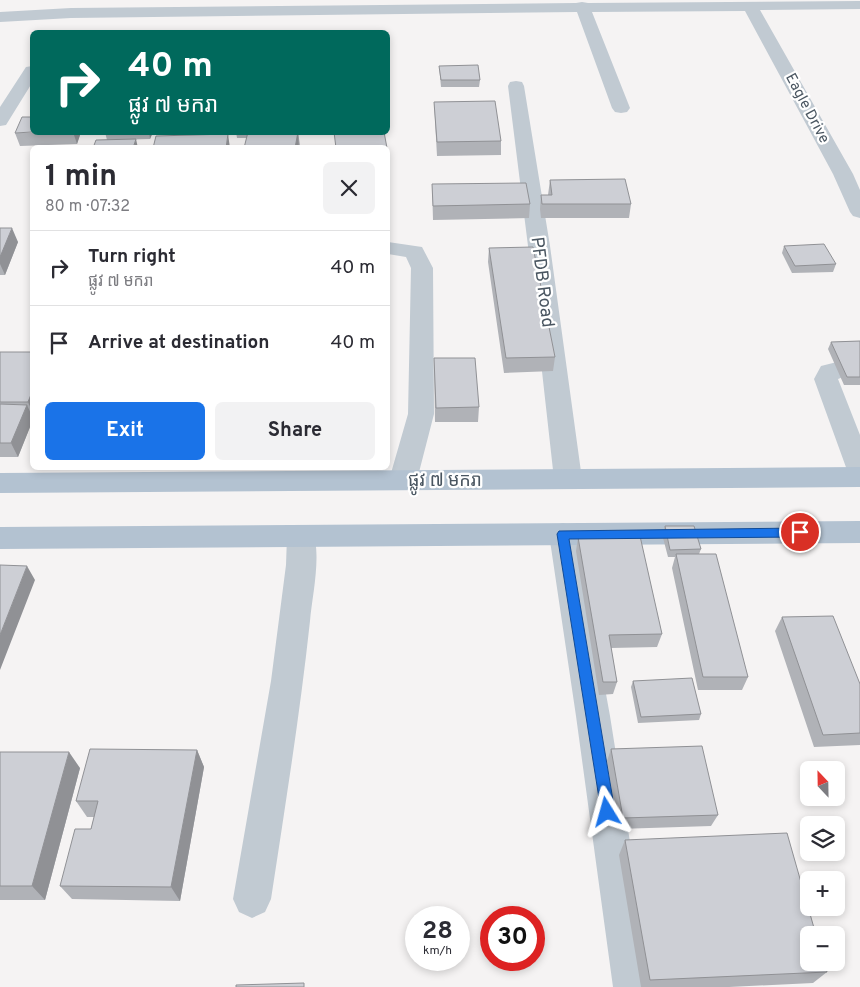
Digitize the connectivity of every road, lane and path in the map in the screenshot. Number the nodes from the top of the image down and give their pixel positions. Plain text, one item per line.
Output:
1 (860, 5) edge
2 (75, 6) edge
3 (582, 6) junction
4 (750, 6) junction
5 (0, 17) edge
6 (62, 26) dead end
7 (30, 74) edge
8 (516, 86) dead end
9 (621, 108) dead end
10 (0, 120) edge
11 (860, 212) edge
12 (390, 248) edge
13 (837, 370) edge
14 (860, 470) edge
15 (860, 477) edge
16 (568, 479) junction
17 (403, 480) junction
18 (0, 483) edge
19 (860, 532) edge
20 (563, 534) junction
21 (301, 536) junction
22 (0, 538) edge
23 (252, 899) dead end
24 (633, 987) edge

1 - 4 street
2 - 3 street
2 - 5 street
2 - 6 street
3 - 4 street
3 - 9 street
4 - 11 street, Eagle Drive
7 - 10 street
8 - 16 street, PFDB Road
12 - 17 street
13 - 14 street
15 - 16 main road, ផ្លូវ ៧ មករា
16 - 17 main road, ផ្លូវ ៧ មករា
17 - 18 main road, ផ្លូវ ៧ មករា
19 - 20 main road
20 - 21 main road
20 - 24 street
21 - 22 main road
21 - 23 street

